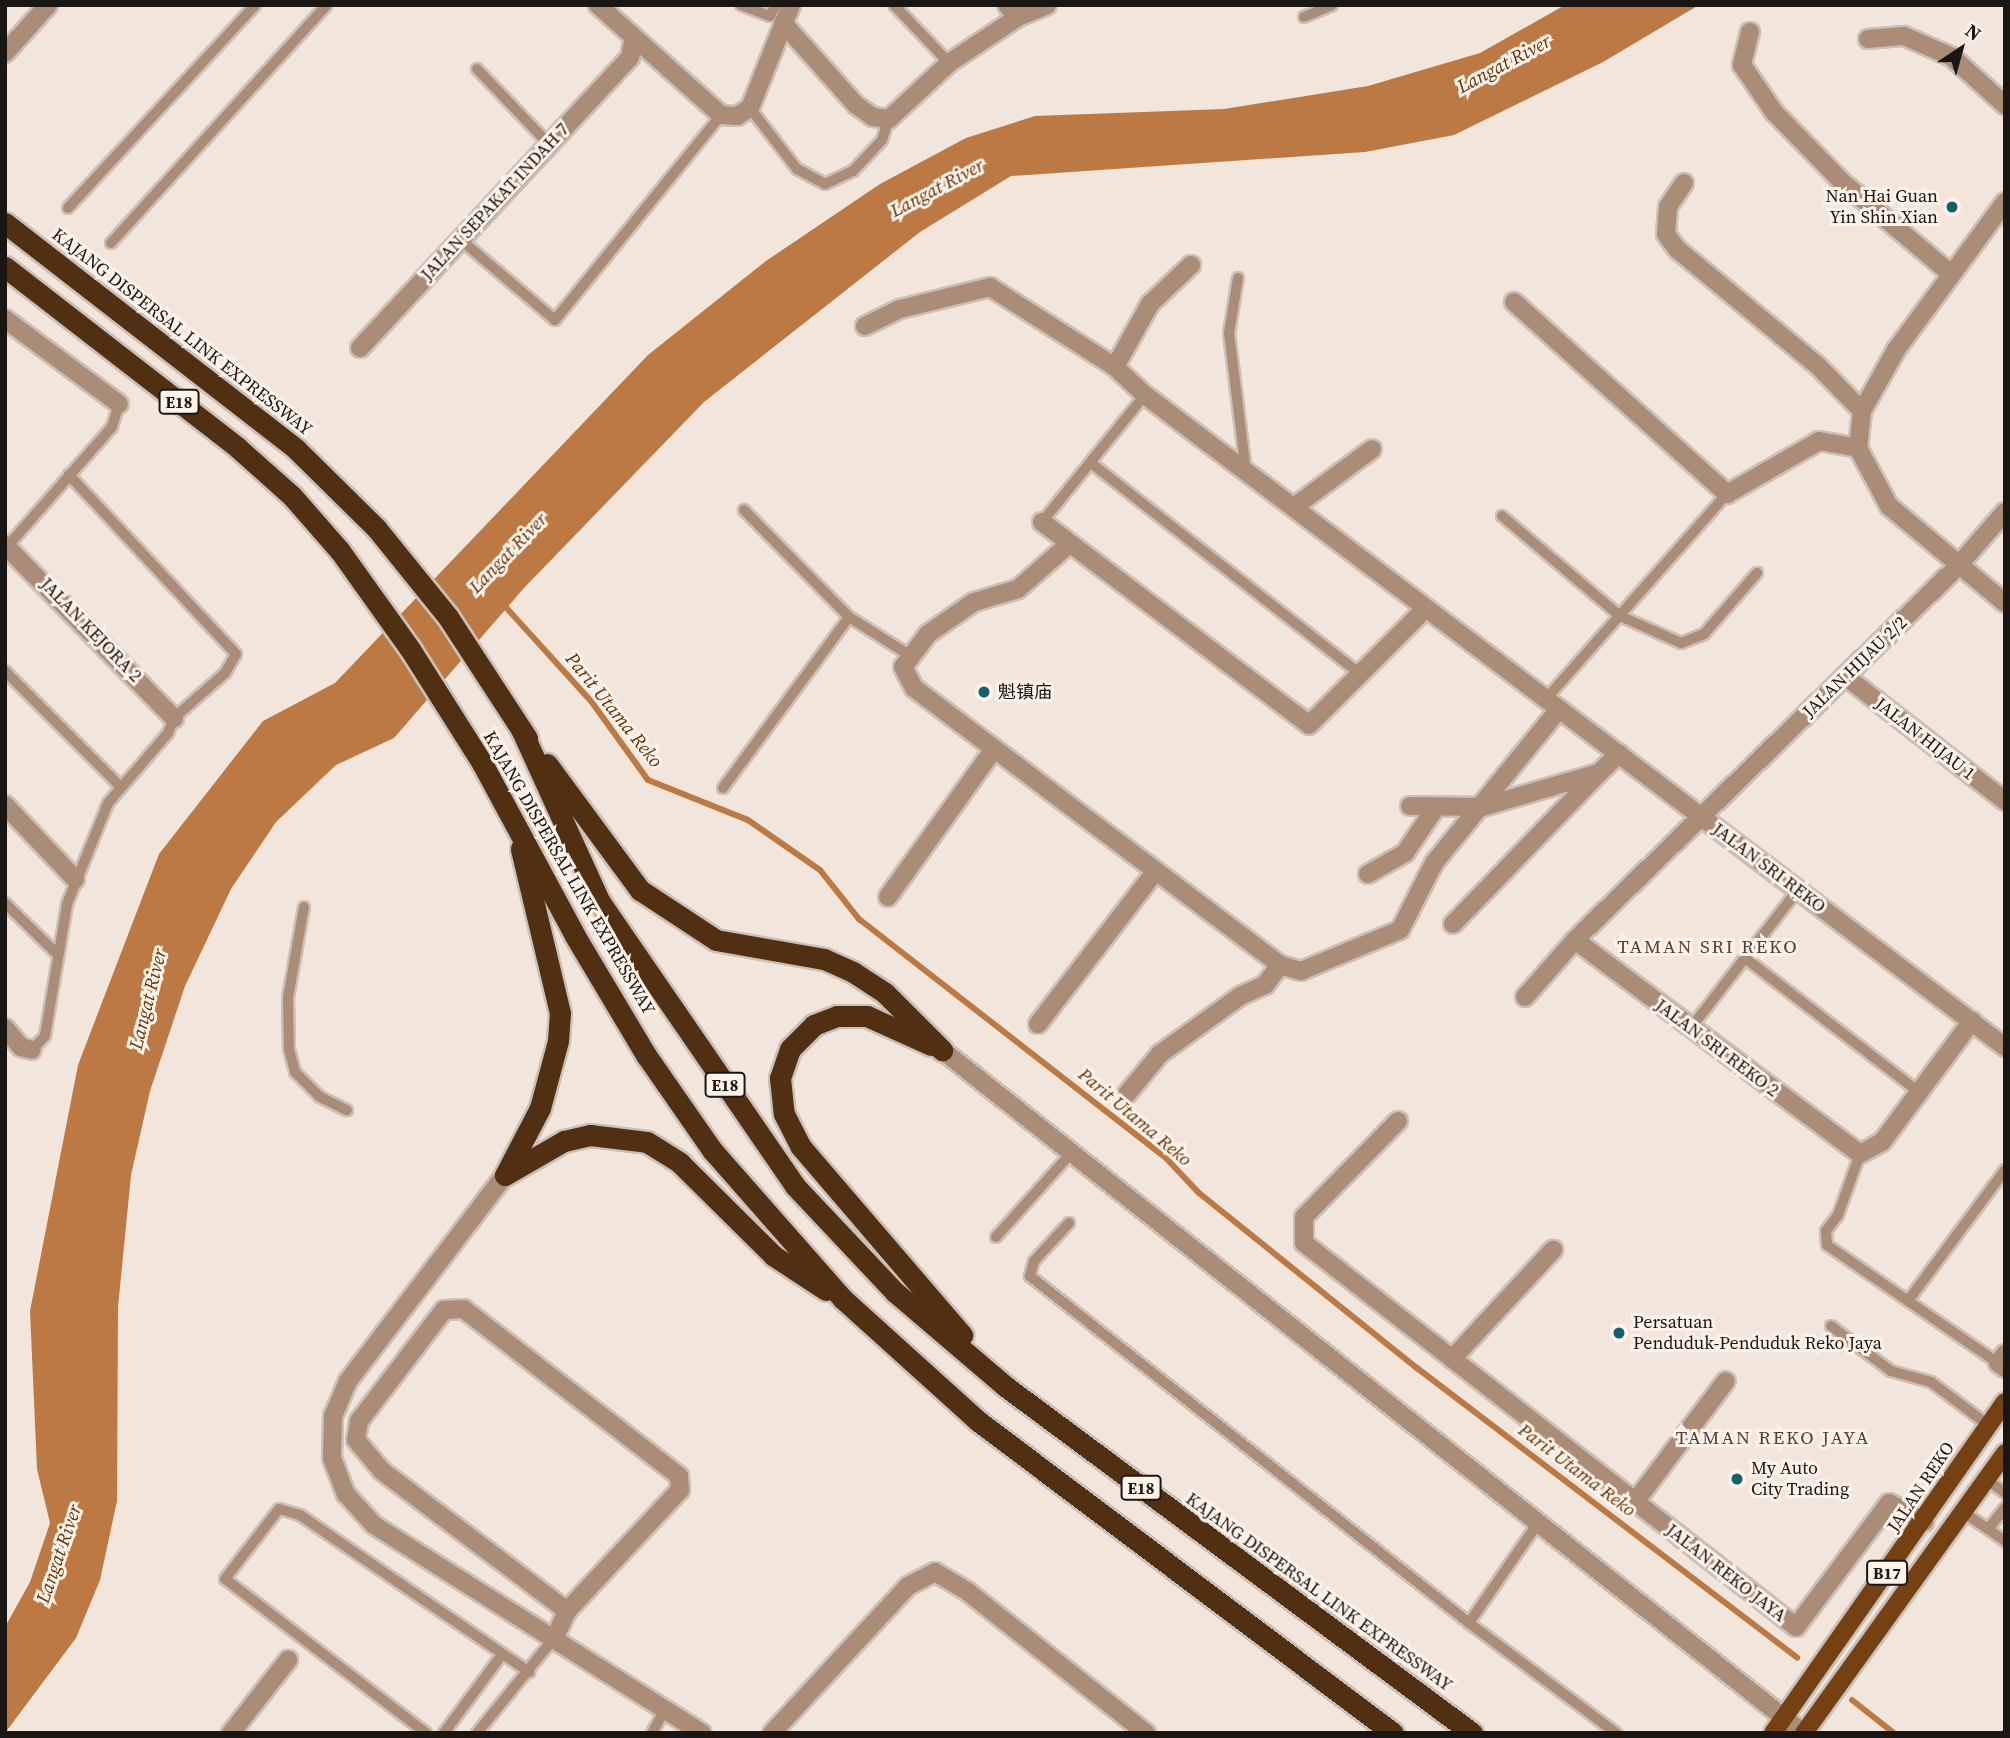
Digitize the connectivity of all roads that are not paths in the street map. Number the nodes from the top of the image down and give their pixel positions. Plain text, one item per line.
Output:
1 (48, 5) edge
2 (255, 5) edge
3 (598, 5) edge
4 (741, 5) edge
5 (776, 5) edge
6 (791, 5) edge
7 (894, 5) edge
8 (1047, 5) edge
9 (1332, 5) edge
10 (326, 6) edge
11 (1012, 11) edge
12 (1304, 16) dead end
13 (783, 23) junction
14 (1750, 32) dead end
15 (634, 37) junction
16 (1868, 39) dead end
17 (651, 52) junction
18 (5, 53) edge
19 (630, 57) junction
20 (949, 63) junction
21 (478, 69) dead end
22 (2005, 106) edge
23 (750, 108) junction
24 (721, 115) junction
25 (889, 119) junction
26 (549, 144) junction
27 (1684, 183) dead end
28 (2004, 204) edge
29 (68, 208) dead end
30 (5, 223) edge
31 (460, 240) junction
32 (111, 243) dead end
33 (1191, 265) dead end
34 (5, 267) edge
35 (1950, 273) junction
36 (1238, 278) dead end
37 (1514, 302) dead end
38 (5, 319) edge
39 (865, 326) dead end
40 (360, 348) dead end
41 (1115, 367) junction
42 (1145, 395) junction
43 (119, 404) joint
44 (1862, 411) junction
45 (1858, 448) junction
46 (1372, 449) dead end
47 (1091, 463) junction
48 (1246, 471) junction
49 (69, 475) junction
50 (1727, 494) junction
51 (1294, 507) junction
52 (744, 510) dead end
53 (2005, 512) edge
54 (1502, 516) dead end
55 (1042, 522) joint
56 (1069, 544) junction
57 (6, 546) edge
58 (1957, 567) junction
59 (1757, 573) dead end
60 (2005, 603) edge
61 (1426, 608) junction
62 (1620, 616) junction
63 (849, 617) junction
64 (911, 656) junction
65 (5, 671) edge
66 (1360, 674) junction
67 (1845, 677) junction
68 (1552, 704) junction
69 (174, 718) junction
70 (520, 729) junction
71 (995, 748) junction
72 (1619, 754) junction
73 (1599, 773) junction
74 (121, 787) junction
75 (723, 788) dead end
76 (2005, 801) edge
77 (5, 805) edge
78 (1410, 806) dead end
79 (1482, 807) junction
80 (1434, 810) junction
81 (513, 817) junction
82 (1702, 817) junction
83 (1156, 871) junction
84 (1368, 874) dead end
85 (75, 879) junction
86 (1798, 890) junction
87 (888, 897) dead end
88 (5, 903) edge
89 (304, 907) dead end
90 (1453, 924) dead end
91 (1575, 940) junction
92 (57, 954) junction
93 (1745, 958) junction
94 (1280, 965) junction
95 (1525, 998) dead end
96 (1972, 1021) junction
97 (1038, 1024) dead end
98 (5, 1028) edge
99 (1689, 1030) junction
100 (2005, 1047) edge
101 (32, 1050) joint
102 (942, 1050) junction
103 (1919, 1092) junction
104 (1127, 1094) dead end
105 (347, 1110) dead end
106 (1398, 1121) dead end
107 (1071, 1153) junction
108 (1860, 1154) junction
109 (2005, 1170) edge
110 (505, 1175) junction
111 (1069, 1223) dead end
112 (996, 1237) dead end
113 (1553, 1250) dead end
114 (843, 1299) junction
115 (1908, 1301) junction
116 (1831, 1326) dead end
117 (1452, 1359) junction
118 (2003, 1362) edge
119 (1726, 1381) dead end
120 (1004, 1386) junction
121 (2005, 1402) edge
122 (1988, 1425) junction
123 (2005, 1453) edge
124 (1986, 1479) junction
125 (2005, 1493) edge
126 (1635, 1502) junction
127 (2005, 1507) edge
128 (1963, 1512) junction
129 (1924, 1522) junction
130 (1538, 1523) junction
131 (1988, 1529) junction
132 (2005, 1541) edge
133 (567, 1611) junction
134 (1469, 1623) junction
135 (555, 1637) junction
136 (501, 1656) junction
137 (288, 1660) dead end
138 (529, 1672) junction
139 (666, 1708) junction
140 (1783, 1717) junction
141 (231, 1733) edge
142 (426, 1733) edge
143 (444, 1733) edge
144 (477, 1733) edge
145 (652, 1733) edge
146 (702, 1733) edge
147 (772, 1733) edge
148 (1146, 1733) edge
149 (1393, 1733) edge
150 (1472, 1733) edge
151 (1616, 1733) edge
152 (1773, 1733) edge
153 (1803, 1733) edge

1 - 18 street
2 - 29 lane
3 - 15 street
4 - 5 lane
6 - 13 street
7 - 20 lane
8 - 11 street
9 - 12 lane
10 - 32 lane
11 - 20 street
13 - 23 street
13 - 25 street
14 - 35 street
15 - 17 street
15 - 19 street
16 - 22 street
17 - 19 street
17 - 24 street
19 - 26 street, JALAN SEPAKAT INDAH 7
20 - 25 street
21 - 26 lane
23 - 24 street
23 - 25 lane
24 - 31 lane
26 - 31 street, JALAN SEPAKAT INDAH 7
27 - 44 street
28 - 35 street
30 - 70 highway, KAJANG DISPERSAL LINK EXPRESSWAY / E18
31 - 40 street, JALAN SEPAKAT INDAH 7
33 - 41 street
34 - 81 highway, KAJANG DISPERSAL LINK EXPRESSWAY / E18
35 - 44 street
36 - 48 lane
37 - 50 street
38 - 43 street
39 - 41 street
41 - 42 street
42 - 47 lane
42 - 48 street
43 - 49 lane
44 - 45 street
45 - 50 street
45 - 58 street
46 - 51 street
47 - 55 lane
47 - 66 lane
48 - 51 street
49 - 57 lane
49 - 69 lane
50 - 62 lane
51 - 61 street
52 - 63 lane
53 - 58 street, JALAN HIJAU 2/2
54 - 62 lane
55 - 56 street
56 - 64 street
56 - 66 street
57 - 69 street, JALAN KEJORA 2
58 - 60 street
58 - 67 street, JALAN HIJAU 2/2
59 - 62 lane
61 - 66 street
61 - 68 street
62 - 68 lane
63 - 64 lane
63 - 75 lane
64 - 71 street
65 - 74 lane
67 - 76 street, JALAN HIJAU 1
67 - 82 street, JALAN HIJAU 2/2
68 - 72 street
68 - 79 street
69 - 74 lane
70 - 102 highway
70 - 120 highway, KAJANG DISPERSAL LINK EXPRESSWAY / E18
71 - 83 street
71 - 87 street
72 - 73 street
72 - 82 street
73 - 79 street
73 - 90 street
74 - 85 lane
77 - 85 street
78 - 80 street
79 - 80 street
79 - 94 street
80 - 84 street
81 - 110 highway
81 - 114 highway, KAJANG DISPERSAL LINK EXPRESSWAY / E18
82 - 86 street, JALAN SRI REKO
82 - 91 street, JALAN SRI REKO
83 - 94 street
83 - 97 street
85 - 92 lane
86 - 93 lane
86 - 96 street, JALAN SRI REKO
88 - 92 lane
89 - 105 lane
91 - 95 street, JALAN SRI REKO
91 - 99 street, JALAN SRI REKO 2
92 - 101 lane
93 - 99 lane
93 - 103 lane
94 - 104 street
96 - 100 street, JALAN SRI REKO
96 - 103 street
98 - 101 street
99 - 108 street, JALAN SRI REKO 2
102 - 107 street
102 - 120 highway
103 - 108 street
106 - 117 street, JALAN REKO JAYA
107 - 112 lane
107 - 130 street
108 - 115 lane
109 - 115 lane
110 - 114 highway
110 - 135 street
111 - 134 lane
113 - 117 street
114 - 149 highway, KAJANG DISPERSAL LINK EXPRESSWAY / E18
115 - 118 lane
116 - 122 lane
117 - 126 street, JALAN REKO JAYA
119 - 126 street
120 - 150 highway, KAJANG DISPERSAL LINK EXPRESSWAY / E18
121 - 122 main road, JALAN REKO / B17
122 - 129 main road, JALAN REKO / B17
123 - 124 main road, B17
124 - 125 lane
124 - 128 main road, B17
126 - 129 street, JALAN REKO JAYA
127 - 131 lane
128 - 131 lane
128 - 153 main road, B17
129 - 140 main road, JALAN REKO / B17
130 - 134 lane
130 - 140 street
131 - 132 lane
133 - 133 street
133 - 135 street
134 - 151 lane
135 - 138 lane
135 - 139 street
136 - 138 lane
136 - 142 lane
136 - 143 lane
137 - 141 street
138 - 144 lane
139 - 145 lane
139 - 146 street
140 - 152 main road, JALAN REKO / B17
140 - 153 street
147 - 148 street

